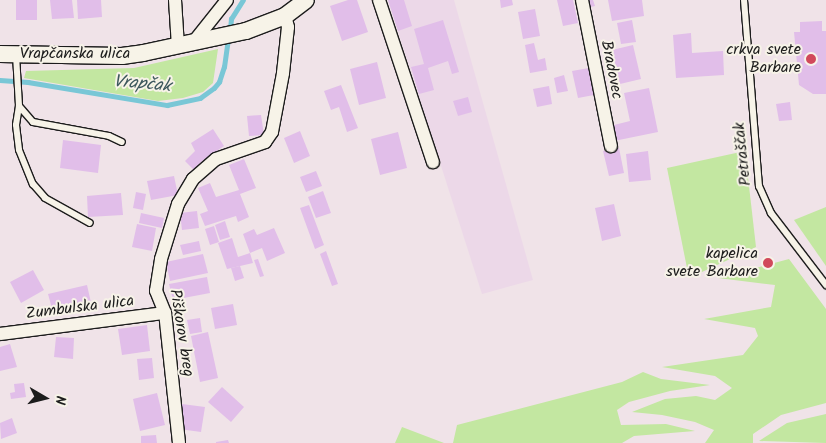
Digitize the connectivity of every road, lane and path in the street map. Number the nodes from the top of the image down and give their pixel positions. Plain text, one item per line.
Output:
1 (175, 0) edge
2 (227, 0) edge
3 (306, 0) edge
4 (379, 0) edge
5 (582, 0) edge
6 (744, 0) edge
7 (285, 16) junction
8 (185, 46) junction
9 (11, 60) edge
10 (19, 106) junction
11 (122, 142) dead end
12 (611, 146) dead end
13 (433, 162) dead end
14 (90, 223) dead end
15 (826, 285) edge
16 (164, 313) junction
17 (0, 334) edge
18 (179, 443) edge

1 - 8 street
2 - 8 street
3 - 7 main road, Vrapčanska ulica
4 - 13 street
5 - 12 street, Bradovec
6 - 15 lane, Petraščak
7 - 8 main road, Vrapčanska ulica
7 - 16 street, Piškorov breg
8 - 9 main road, Vrapčanska ulica
9 - 10 lane
10 - 11 lane
10 - 14 lane
16 - 17 street, Zumbulska ulica
16 - 18 street, Piškorov breg

